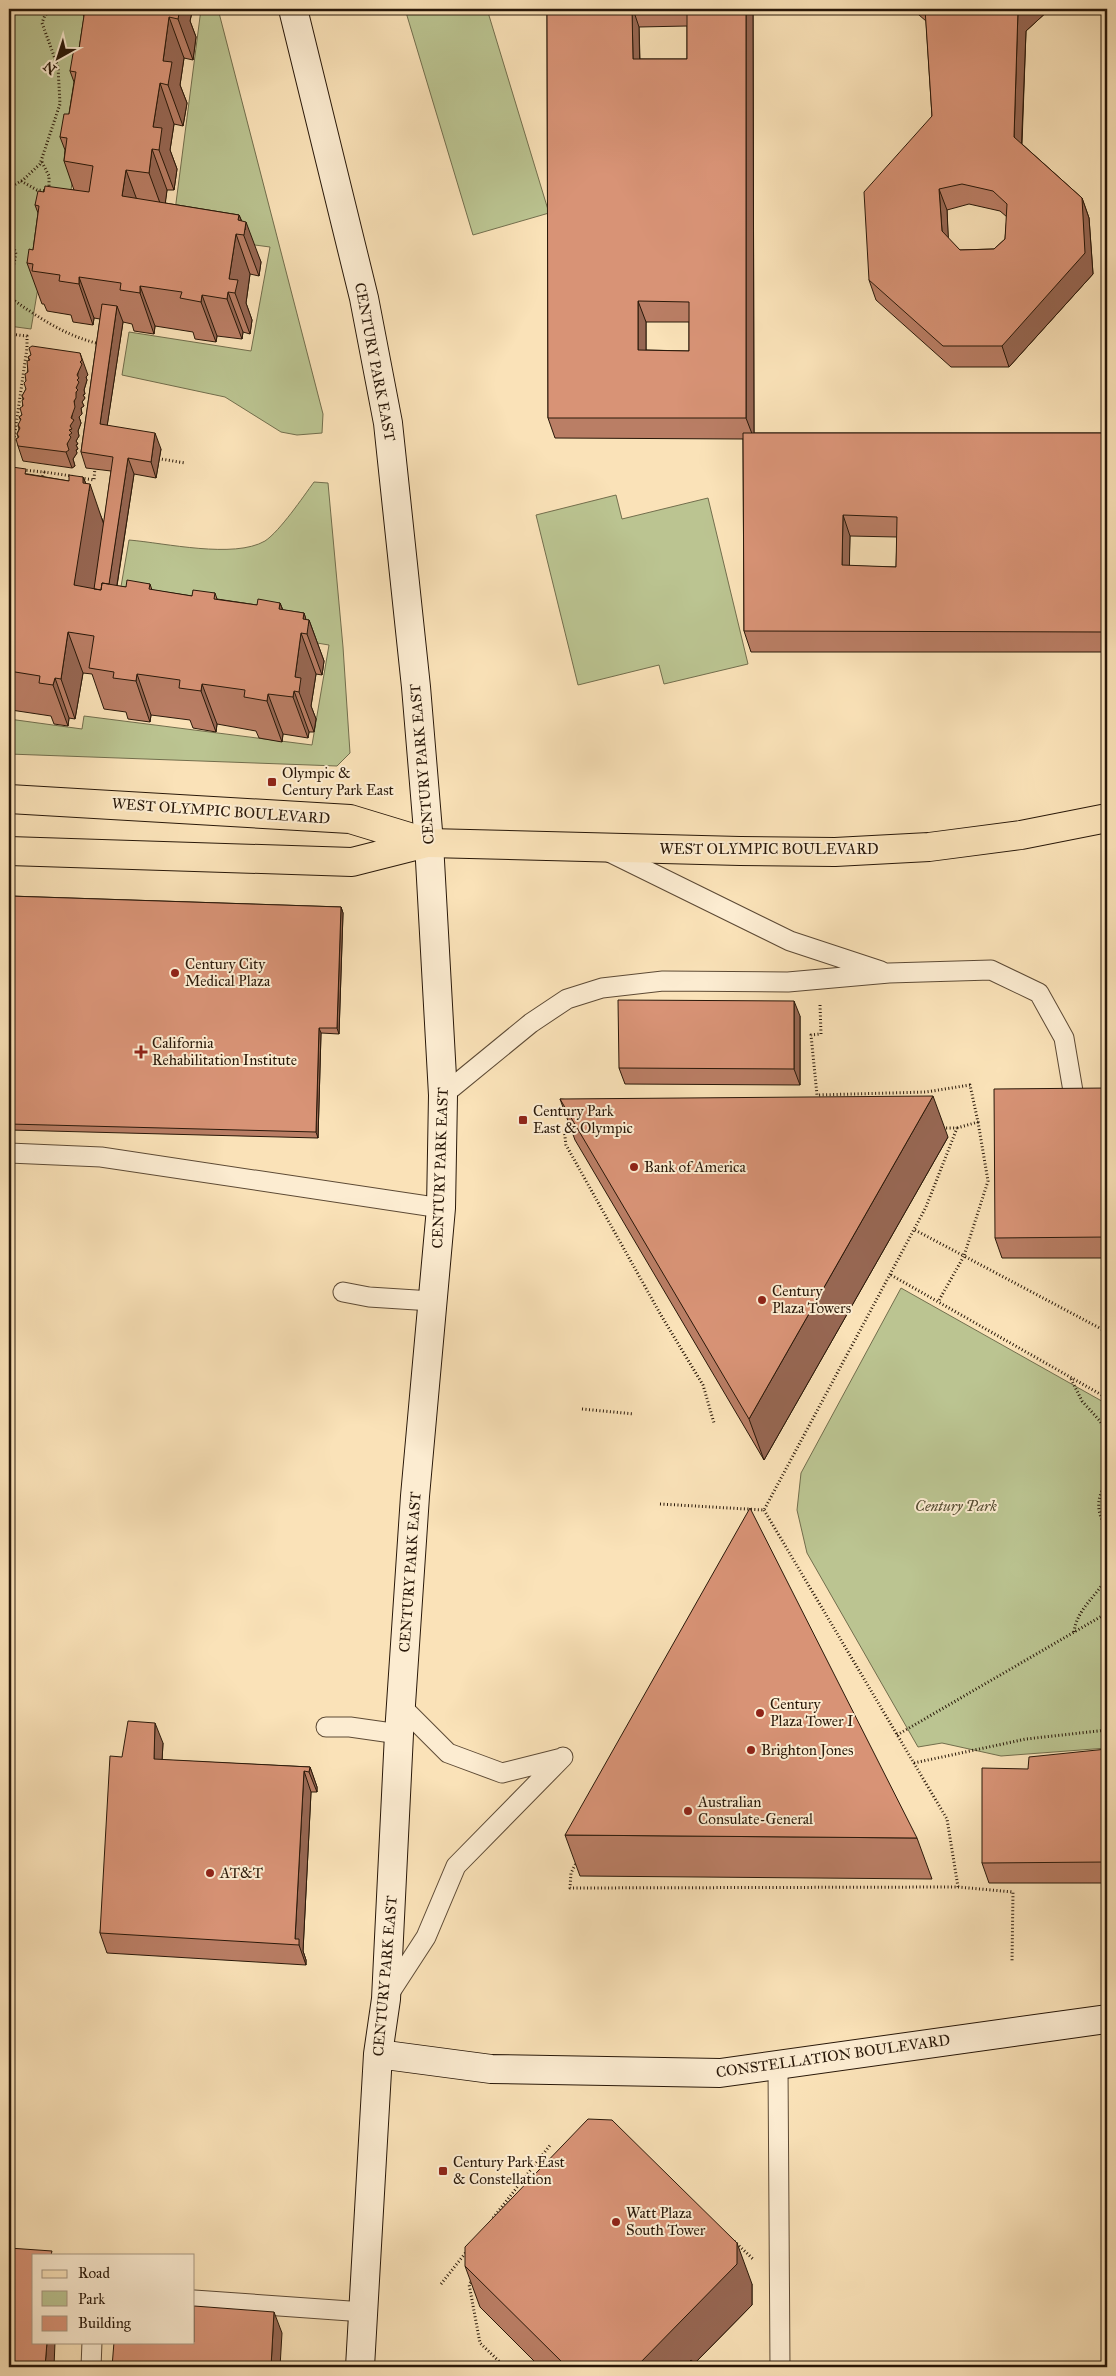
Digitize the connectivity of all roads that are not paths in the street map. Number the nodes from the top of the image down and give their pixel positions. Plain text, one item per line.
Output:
1 (294, 9) edge
2 (9, 798) edge
3 (1107, 804) edge
4 (1107, 818) edge
5 (1065, 827) junction
6 (1107, 831) edge
7 (429, 843) junction
8 (601, 848) junction
9 (9, 851) edge
10 (889, 973) junction
11 (443, 1095) junction
12 (1074, 1098) edge
13 (9, 1153) edge
14 (441, 1208) junction
15 (343, 1292) dead end
16 (432, 1301) junction
17 (401, 1706) junction
18 (326, 1727) dead end
19 (399, 1734) junction
20 (386, 1999) junction
21 (1107, 2019) edge
22 (378, 2054) junction
23 (778, 2066) junction
24 (195, 2300) edge
25 (364, 2312) junction
26 (92, 2344) edge
27 (91, 2367) edge
28 (360, 2367) edge
29 (780, 2367) edge

1 - 7 main road, CENTURY PARK EAST
2 - 7 main road, WEST OLYMPIC BOULEVARD
3 - 5 main road
4 - 5 main road, WEST OLYMPIC BOULEVARD
5 - 6 main road
5 - 8 main road, WEST OLYMPIC BOULEVARD
7 - 8 main road, WEST OLYMPIC BOULEVARD
7 - 9 main road, WEST OLYMPIC BOULEVARD
7 - 11 main road, CENTURY PARK EAST
8 - 10 lane
10 - 11 lane
10 - 12 lane
11 - 14 main road, CENTURY PARK EAST
13 - 14 lane
14 - 16 main road, CENTURY PARK EAST
15 - 16 lane
16 - 17 main road, CENTURY PARK EAST
17 - 19 main road, CENTURY PARK EAST
17 - 20 lane
18 - 19 lane
19 - 20 main road, CENTURY PARK EAST
20 - 22 main road, CENTURY PARK EAST
21 - 23 main road, CONSTELLATION BOULEVARD
22 - 23 main road, CONSTELLATION BOULEVARD
22 - 25 main road, CENTURY PARK EAST
23 - 29 lane
24 - 25 lane
25 - 28 main road, CENTURY PARK EAST
26 - 27 lane

